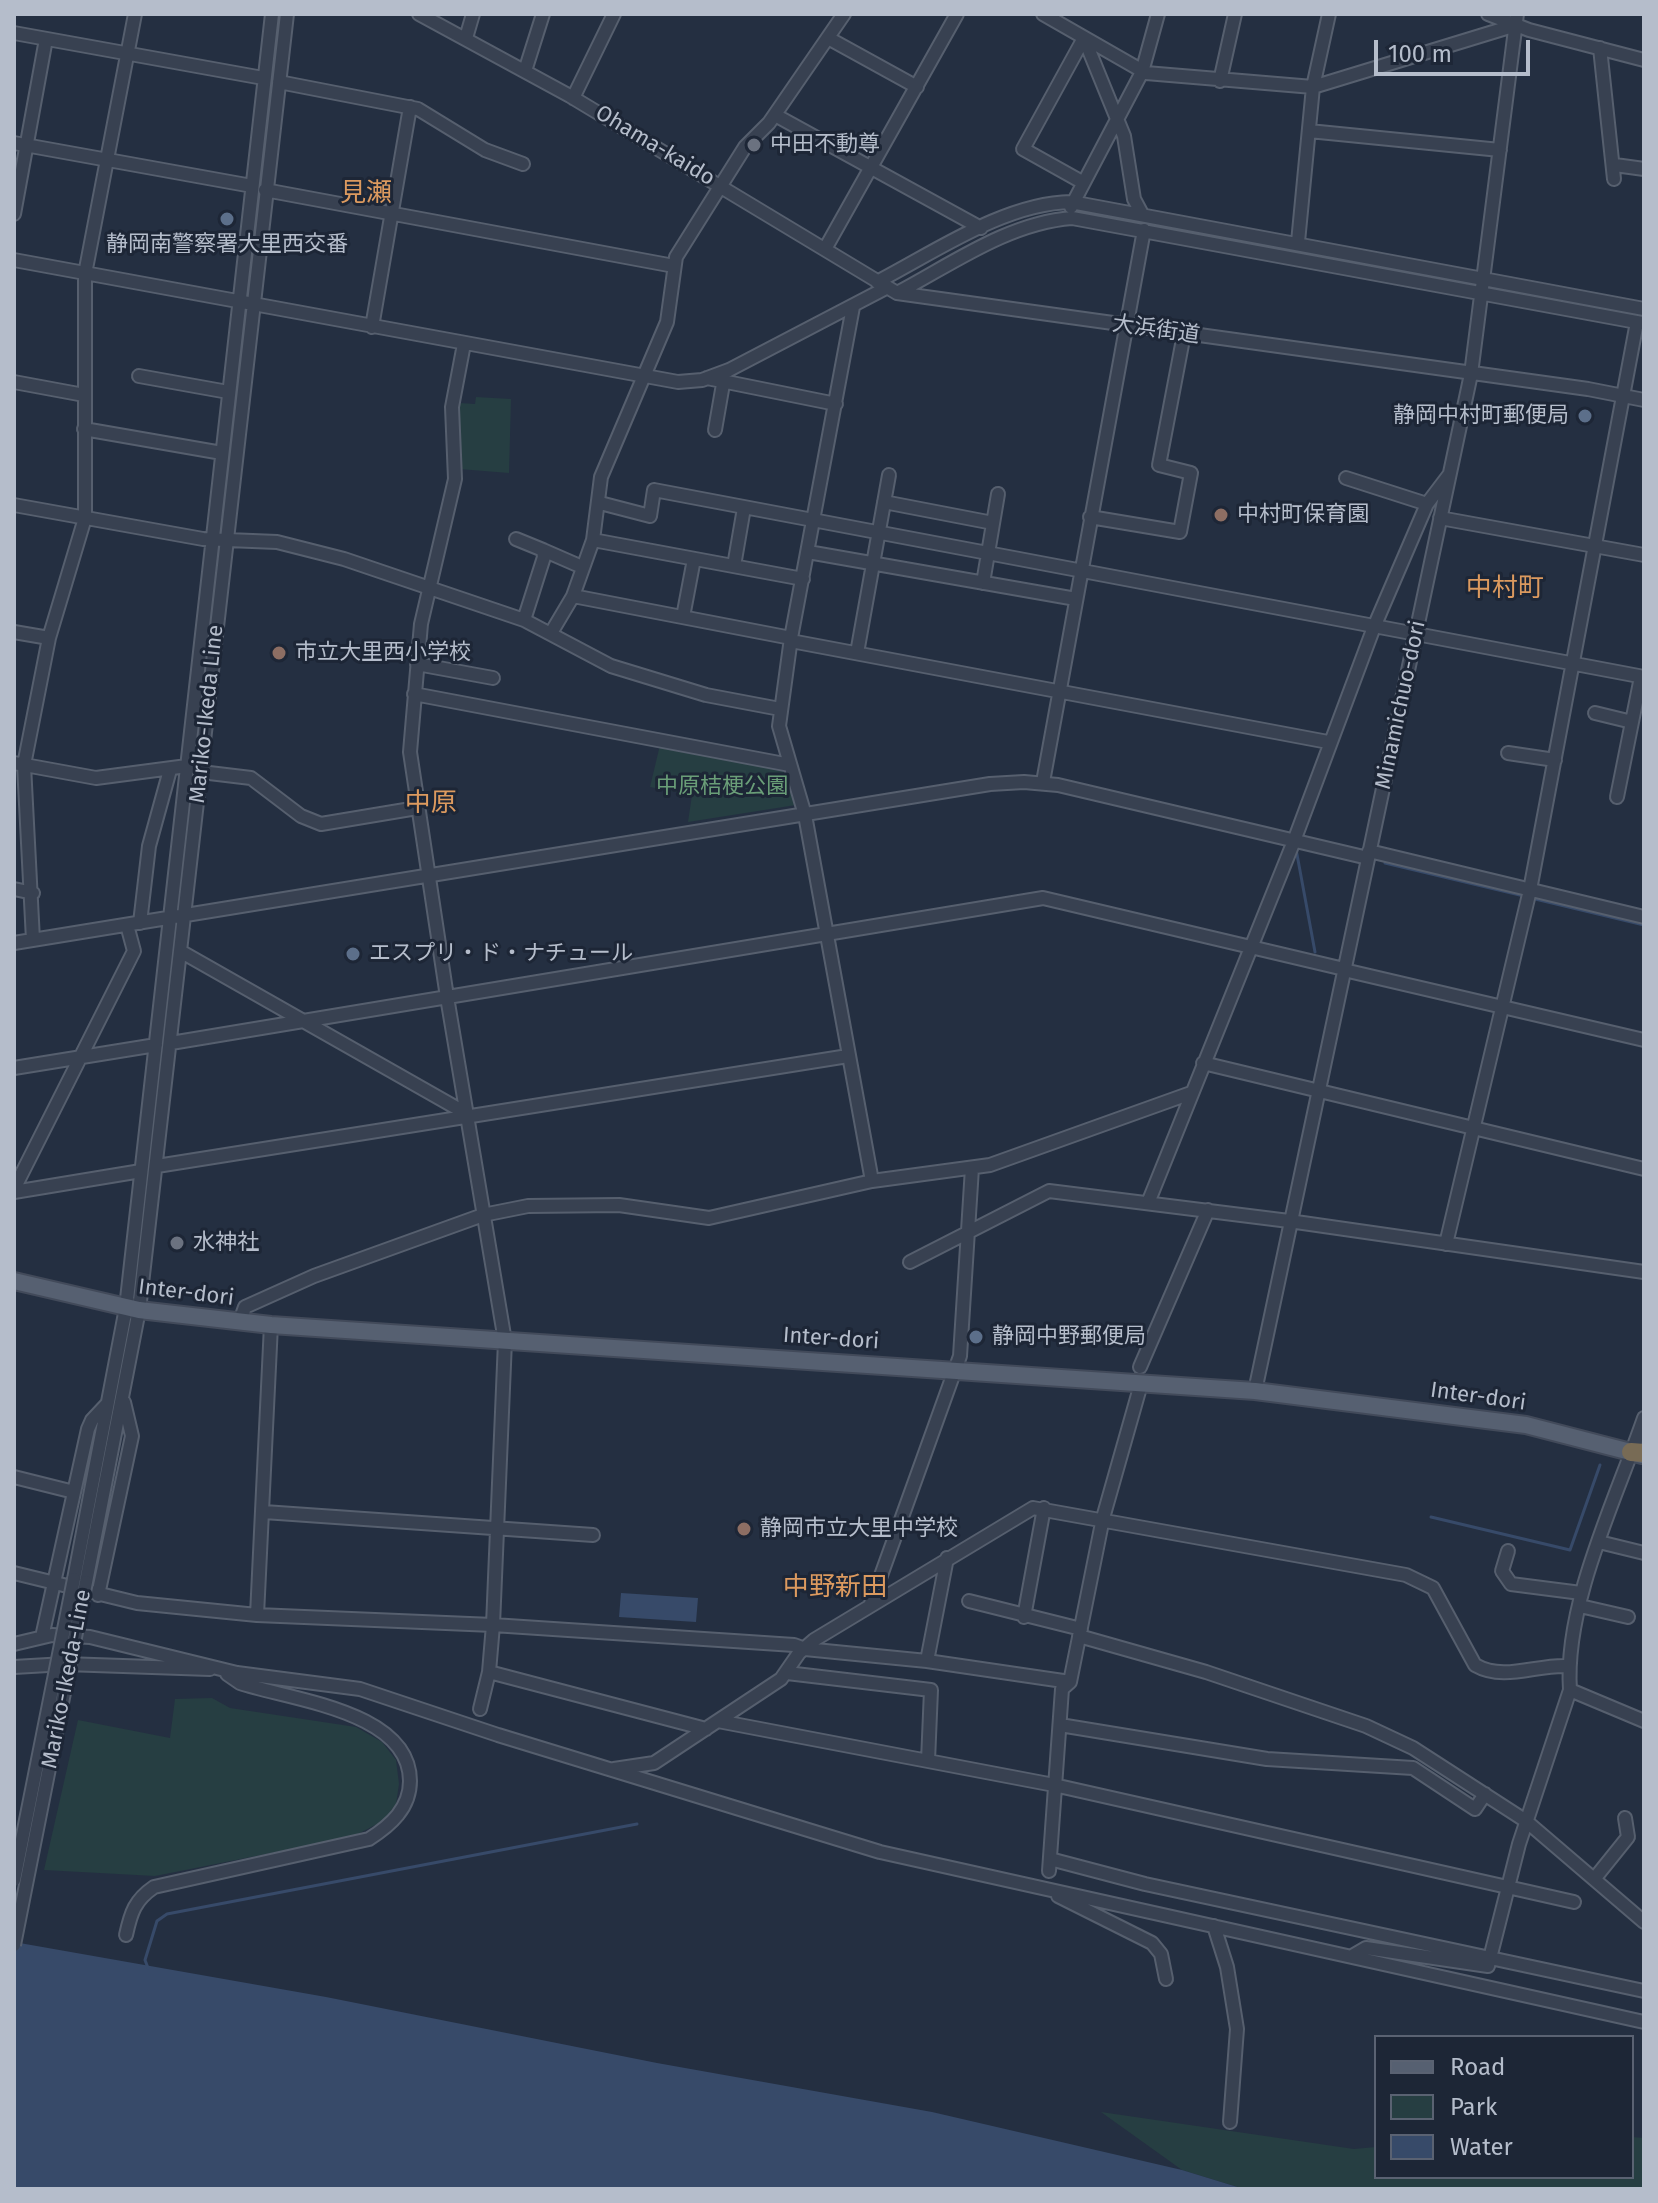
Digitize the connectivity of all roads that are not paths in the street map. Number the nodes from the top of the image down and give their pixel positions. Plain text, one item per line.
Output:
1 (135, 14) edge
2 (272, 14) edge
3 (287, 14) edge
4 (419, 14) edge
5 (473, 14) edge
6 (543, 14) edge
7 (614, 14) edge
8 (844, 14) edge
9 (957, 14) edge
10 (1043, 14) edge
11 (1158, 14) edge
12 (1235, 14) edge
13 (1329, 14) edge
14 (1488, 14) edge
15 (1517, 19) edge
16 (14, 33) edge
17 (466, 38) junction
18 (828, 38) junction
19 (1084, 38) junction
20 (46, 39) junction
21 (1600, 48) junction
22 (128, 55) junction
23 (1644, 60) edge
24 (525, 71) junction
25 (1142, 72) junction
26 (263, 78) junction
27 (1220, 81) junction
28 (279, 82) junction
29 (917, 87) junction
30 (1313, 87) junction
31 (573, 98) junction
32 (410, 107) junction
33 (775, 115) junction
34 (1117, 118) junction
35 (1309, 131) junction
36 (14, 143) edge
37 (28, 145) junction
38 (1500, 150) junction
39 (108, 160) junction
40 (523, 164) dead end
41 (1615, 165) junction
42 (871, 169) junction
43 (1644, 169) edge
44 (1614, 179) dead end
45 (1082, 182) junction
46 (252, 186) junction
47 (722, 186) junction
48 (265, 190) junction
49 (1071, 202) junction
50 (14, 214) edge
51 (391, 214) junction
52 (1142, 214) junction
53 (1072, 218) junction
54 (981, 228) junction
55 (1144, 230) junction
56 (1298, 242) junction
57 (825, 249) junction
58 (14, 260) edge
59 (674, 266) junction
60 (85, 274) junction
61 (1484, 277) junction
62 (887, 288) junction
63 (1482, 292) junction
64 (245, 303) junction
65 (853, 307) junction
66 (1644, 309) edge
67 (1640, 322) edge
68 (1126, 326) junction
69 (372, 327) junction
70 (1184, 334) junction
71 (464, 344) junction
72 (1471, 374) junction
73 (139, 376) dead end
74 (707, 378) junction
75 (645, 379) junction
76 (14, 382) edge
77 (723, 384) junction
78 (228, 392) junction
79 (84, 395) junction
80 (1623, 395) junction
81 (1644, 400) edge
82 (836, 404) junction
83 (84, 429) junction
84 (715, 430) dead end
85 (222, 453) junction
86 (1450, 474) junction
87 (889, 475) dead end
88 (1346, 478) dead end
89 (998, 494) dead end
90 (884, 502) junction
91 (600, 503) junction
92 (1427, 504) junction
93 (14, 505) edge
94 (744, 508) junction
95 (1090, 517) junction
96 (85, 518) junction
97 (1440, 518) junction
98 (814, 520) junction
99 (993, 523) junction
100 (878, 533) junction
101 (516, 539) dead end
102 (219, 540) junction
103 (593, 540) junction
104 (1596, 545) junction
105 (543, 550) junction
106 (808, 552) junction
107 (988, 554) junction
108 (1644, 555) edge
109 (694, 559) junction
110 (873, 563) junction
111 (734, 566) junction
112 (582, 567) junction
113 (1081, 571) junction
114 (803, 579) junction
115 (983, 583) junction
116 (429, 586) junction
117 (573, 596) junction
118 (1076, 599) junction
119 (683, 617) junction
120 (524, 620) junction
121 (1374, 627) junction
122 (14, 632) edge
123 (551, 633) junction
124 (1415, 636) junction
125 (49, 638) junction
126 (791, 639) junction
127 (857, 653) junction
128 (417, 664) junction
129 (1571, 665) junction
130 (1643, 677) edge
131 (493, 678) dead end
132 (1058, 689) junction
133 (414, 694) junction
134 (780, 709) junction
135 (1595, 713) dead end
136 (1632, 722) junction
137 (1328, 742) junction
138 (1508, 753) dead end
139 (1555, 760) junction
140 (19, 764) edge
141 (790, 765) junction
142 (187, 766) junction
143 (170, 770) junction
144 (201, 772) junction
145 (1043, 782) junction
146 (1617, 797) dead end
147 (417, 808) junction
148 (805, 815) junction
149 (1294, 841) junction
150 (1368, 855) junction
151 (428, 874) junction
152 (14, 889) edge
153 (33, 893) junction
154 (1528, 895) junction
155 (185, 915) junction
156 (1644, 917) edge
157 (171, 918) junction
158 (133, 924) junction
159 (825, 935) junction
160 (33, 940) junction
161 (14, 943) edge
162 (1248, 946) junction
163 (180, 951) junction
164 (1344, 970) junction
165 (447, 997) junction
166 (1502, 1007) junction
167 (304, 1021) junction
168 (1644, 1040) edge
169 (171, 1043) junction
170 (156, 1045) junction
171 (81, 1056) junction
172 (848, 1056) junction
173 (1203, 1063) junction
174 (14, 1068) edge
175 (1318, 1092) junction
176 (1191, 1093) junction
177 (469, 1115) junction
178 (1474, 1128) junction
179 (157, 1166) junction
180 (972, 1168) junction
181 (1644, 1169) edge
182 (141, 1171) junction
183 (872, 1181) junction
184 (14, 1190) edge
185 (1148, 1203) junction
186 (1208, 1210) junction
187 (483, 1215) junction
188 (1289, 1221) junction
189 (966, 1235) junction
190 (1446, 1244) junction
191 (910, 1262) dead end
192 (1644, 1272) edge
193 (14, 1281) edge
194 (132, 1309) junction
195 (240, 1321) junction
196 (271, 1325) junction
197 (505, 1341) junction
198 (956, 1369) junction
199 (1141, 1376) junction
200 (1255, 1391) junction
201 (124, 1399) junction
202 (108, 1404) junction
203 (120, 1414) joint
204 (1644, 1418) edge
205 (1640, 1453) edge
206 (14, 1477) edge
207 (74, 1492) junction
208 (1044, 1508) junction
209 (264, 1512) junction
210 (1103, 1518) junction
211 (497, 1529) junction
212 (593, 1535) dead end
213 (1599, 1542) junction
214 (1508, 1551) dead end
215 (1644, 1553) edge
216 (947, 1558) junction
217 (15, 1577) edge
218 (55, 1584) junction
219 (98, 1595) junction
220 (1580, 1599) junction
221 (969, 1601) dead end
222 (870, 1606) junction
223 (257, 1615) junction
224 (1024, 1617) junction
225 (1628, 1617) dead end
226 (493, 1625) junction
227 (1080, 1632) junction
228 (42, 1637) junction
229 (14, 1644) edge
230 (805, 1649) junction
231 (927, 1661) junction
232 (1568, 1666) junction
233 (14, 1667) edge
234 (221, 1669) junction
235 (489, 1672) junction
236 (787, 1673) junction
237 (1070, 1682) junction
238 (1570, 1690) junction
239 (480, 1709) dead end
240 (718, 1721) junction
241 (1644, 1721) edge
242 (1060, 1725) junction
243 (706, 1729) junction
244 (928, 1761) junction
245 (610, 1770) junction
246 (1054, 1785) junction
247 (1485, 1794) junction
248 (1625, 1818) dead end
249 (1526, 1821) junction
250 (1595, 1878) junction
251 (14, 1880) edge
252 (1509, 1886) junction
253 (1049, 1889) junction
254 (1574, 1902) dead end
255 (1644, 1922) edge
256 (1214, 1926) junction
257 (1233, 1930) junction
258 (126, 1935) dead end
259 (14, 1945) edge
260 (1223, 1953) junction
261 (1354, 1955) junction
262 (1492, 1958) junction
263 (1166, 1979) dead end
264 (1644, 1991) edge
265 (1644, 2022) edge
266 (1230, 2122) dead end

1 - 22 street
2 - 26 street, Mariko-Ikeda Line
3 - 28 street, Mariko-Ikeda Line
4 - 17 street, Ohama-kaido
5 - 17 street
6 - 24 street
7 - 31 street
8 - 18 street
9 - 29 street
10 - 19 street
11 - 25 street
12 - 27 street
13 - 30 street
14 - 15 street
15 - 21 street
15 - 30 street
15 - 38 street, Minamichuo-dori
16 - 20 street
17 - 24 street, Ohama-kaido
18 - 29 street
18 - 33 street
19 - 25 street
19 - 34 street
19 - 45 street
20 - 22 street
20 - 37 street
21 - 23 street
21 - 41 street
22 - 26 street
22 - 39 street
24 - 31 street, Ohama-kaido
25 - 27 street
25 - 34 street
26 - 46 street, Mariko-Ikeda Line
27 - 30 street
28 - 32 street
28 - 48 street, Mariko-Ikeda Line
29 - 42 street
30 - 35 street
31 - 47 street, Ohama-kaido
32 - 40 street
32 - 51 street
33 - 42 street
33 - 47 street
34 - 45 street
34 - 52 street
35 - 38 street
35 - 56 street
36 - 37 street
37 - 39 street
37 - 50 street
38 - 61 street, Minamichuo-dori
39 - 46 street
39 - 60 street
41 - 43 street
41 - 44 street
42 - 54 street
42 - 57 street
45 - 49 street
46 - 64 street, Mariko-Ikeda Line
47 - 57 street, Ohama-kaido
47 - 59 street
48 - 51 street
48 - 64 street, Mariko-Ikeda Line
49 - 52 street
49 - 53 street
49 - 54 street
51 - 59 street
51 - 69 street
52 - 56 street
53 - 55 street
53 - 62 street
54 - 62 street
55 - 63 street
55 - 68 street
56 - 61 street
57 - 62 street, Ohama-kaido
58 - 60 street
59 - 75 street
60 - 64 street
60 - 79 street
61 - 63 street, Minamichuo-dori
61 - 66 street
62 - 65 street
62 - 68 street, 大浜街道
63 - 67 street
63 - 72 street, Minamichuo-dori
64 - 69 street
64 - 78 street, Mariko-Ikeda Line
64 - 102 street, Mariko-Ikeda Line
65 - 74 street
65 - 82 street
67 - 80 street
68 - 70 street, 大浜街道
68 - 95 street
69 - 71 street
70 - 72 street, 大浜街道
70 - 95 street
71 - 75 street
71 - 116 street
72 - 80 street, 大浜街道
72 - 86 street, Minamichuo-dori
73 - 78 street
74 - 75 street
74 - 77 street
75 - 91 street
76 - 79 street
77 - 82 street
77 - 84 street
78 - 85 street, Mariko-Ikeda Line
79 - 83 street
80 - 81 street
80 - 104 street
82 - 98 street
83 - 85 street
83 - 96 street
85 - 102 street, Mariko-Ikeda Line
86 - 92 street
86 - 97 street, Minamichuo-dori
87 - 90 street
88 - 92 street
89 - 99 street
90 - 99 street
90 - 100 street
91 - 94 street
91 - 103 street
92 - 121 street
93 - 96 street
94 - 98 street
94 - 111 street
95 - 113 street
96 - 102 street
96 - 125 street
97 - 104 street
97 - 124 street, Minamichuo-dori
98 - 100 street
98 - 106 street
99 - 107 street
100 - 107 street
100 - 110 street
101 - 105 street
102 - 116 street
102 - 142 street, Mariko-Ikeda Line
102 - 144 street, Mariko-Ikeda Line
103 - 109 street
103 - 112 street
104 - 108 street
104 - 129 street
105 - 112 street
105 - 120 street
106 - 110 street
106 - 114 street
107 - 113 street
107 - 115 street
109 - 111 street
109 - 119 street
110 - 115 street
110 - 127 street
111 - 114 street
112 - 117 street
113 - 118 street
113 - 121 street
114 - 126 street
115 - 118 street
116 - 120 street
116 - 128 street
117 - 119 street
117 - 123 street
118 - 132 street
119 - 126 street
120 - 123 street
121 - 124 street
121 - 137 street
122 - 125 street
123 - 134 street
124 - 129 street
124 - 150 street, Minamichuo-dori
125 - 140 street
126 - 127 street
126 - 134 street
127 - 132 street
128 - 131 street
128 - 133 street
129 - 130 street
129 - 139 street
130 - 136 street
132 - 137 street
132 - 145 street
133 - 141 street
133 - 147 street
134 - 141 street
135 - 136 street
136 - 146 street
137 - 149 street
138 - 139 street
139 - 154 street
140 - 143 street
140 - 153 street
141 - 148 street
142 - 143 street
142 - 157 street, Mariko-Ikeda Line
143 - 158 street
144 - 147 street
144 - 155 street, Mariko-Ikeda Line
145 - 148 street
145 - 149 street
147 - 151 street
148 - 151 street
148 - 159 street
149 - 150 street
149 - 162 street
150 - 154 street
150 - 164 street, Minamichuo-dori
151 - 155 street
151 - 165 street
152 - 153 street
153 - 160 street
154 - 156 street
154 - 166 street
155 - 157 street
155 - 163 street, Mariko-Ikeda Line
157 - 158 street
157 - 170 street, Mariko-Ikeda Line
158 - 160 street
158 - 171 street
159 - 162 street
159 - 165 street
159 - 172 street
160 - 161 street
162 - 164 street
162 - 173 street
163 - 167 street
163 - 169 street, Mariko-Ikeda Line
164 - 166 street
164 - 175 street, Minamichuo-dori
165 - 167 street
165 - 177 street
166 - 168 street
166 - 178 street
167 - 169 street
167 - 177 street
169 - 179 street, Mariko-Ikeda Line
170 - 171 street
170 - 182 street, Mariko-Ikeda Line
171 - 174 street
171 - 184 street
172 - 177 street
172 - 183 street
173 - 175 street
173 - 176 street
175 - 178 street
175 - 188 street, Minamichuo-dori
176 - 180 street
176 - 185 street
177 - 179 street
177 - 187 street
178 - 181 street
178 - 190 street
179 - 194 street, Mariko-Ikeda Line
180 - 183 street
180 - 189 street
182 - 184 street
182 - 194 street, Mariko-Ikeda Line
183 - 187 street
185 - 186 street
185 - 189 street
186 - 188 street
186 - 199 street
187 - 195 street
187 - 197 street
188 - 190 street
188 - 200 street, Minamichuo-dori
189 - 191 street
189 - 198 street
190 - 192 street
193 - 194 main road, Inter-dori
194 - 195 main road, Inter-dori
194 - 201 street, Mariko-Ikeda Line
194 - 202 street, Mariko-Ikeda Line
195 - 196 main road, Inter-dori
196 - 197 main road, Inter-dori
196 - 209 street
197 - 198 main road, Inter-dori
197 - 211 street
198 - 199 main road, Inter-dori
198 - 222 street
199 - 200 main road, Inter-dori
199 - 210 street
200 - 205 main road, Inter-dori
201 - 203 street, Mariko-Ikeda Line
201 - 219 street
202 - 207 street
202 - 251 street, Mariko-Ikeda-Line, bridge
203 - 259 street, Mariko-Ikeda-Line, bridge
204 - 205 street
205 - 213 street
206 - 207 street
207 - 218 street
208 - 210 street
208 - 216 street
208 - 224 street
209 - 211 street
209 - 223 street
210 - 227 street
210 - 232 street
211 - 212 street
211 - 226 street
213 - 215 street
213 - 220 street
214 - 220 street
216 - 222 street
216 - 231 street
217 - 218 street
218 - 219 street
218 - 228 street
219 - 223 street
220 - 225 street
220 - 232 street
221 - 224 street
222 - 230 street
223 - 226 street
224 - 227 street
226 - 230 street
226 - 235 street
227 - 237 street
227 - 247 street
228 - 229 street
228 - 234 street
230 - 231 street
230 - 236 street
231 - 237 street
232 - 238 street
233 - 234 street
234 - 245 street
234 - 258 street
235 - 239 street
235 - 243 street
236 - 240 street
236 - 244 street
237 - 242 street
238 - 241 street
238 - 249 street
240 - 243 street
240 - 244 street
242 - 246 street
242 - 247 street
243 - 245 street
244 - 246 street
245 - 253 street
246 - 252 street
246 - 262 street
247 - 249 street
248 - 250 street
249 - 250 street
249 - 252 street
250 - 255 street
252 - 254 street
252 - 262 street
253 - 256 street
253 - 263 street
256 - 257 street
256 - 260 street
257 - 260 street
257 - 261 street
260 - 266 street
261 - 262 street
261 - 265 street
262 - 264 street

